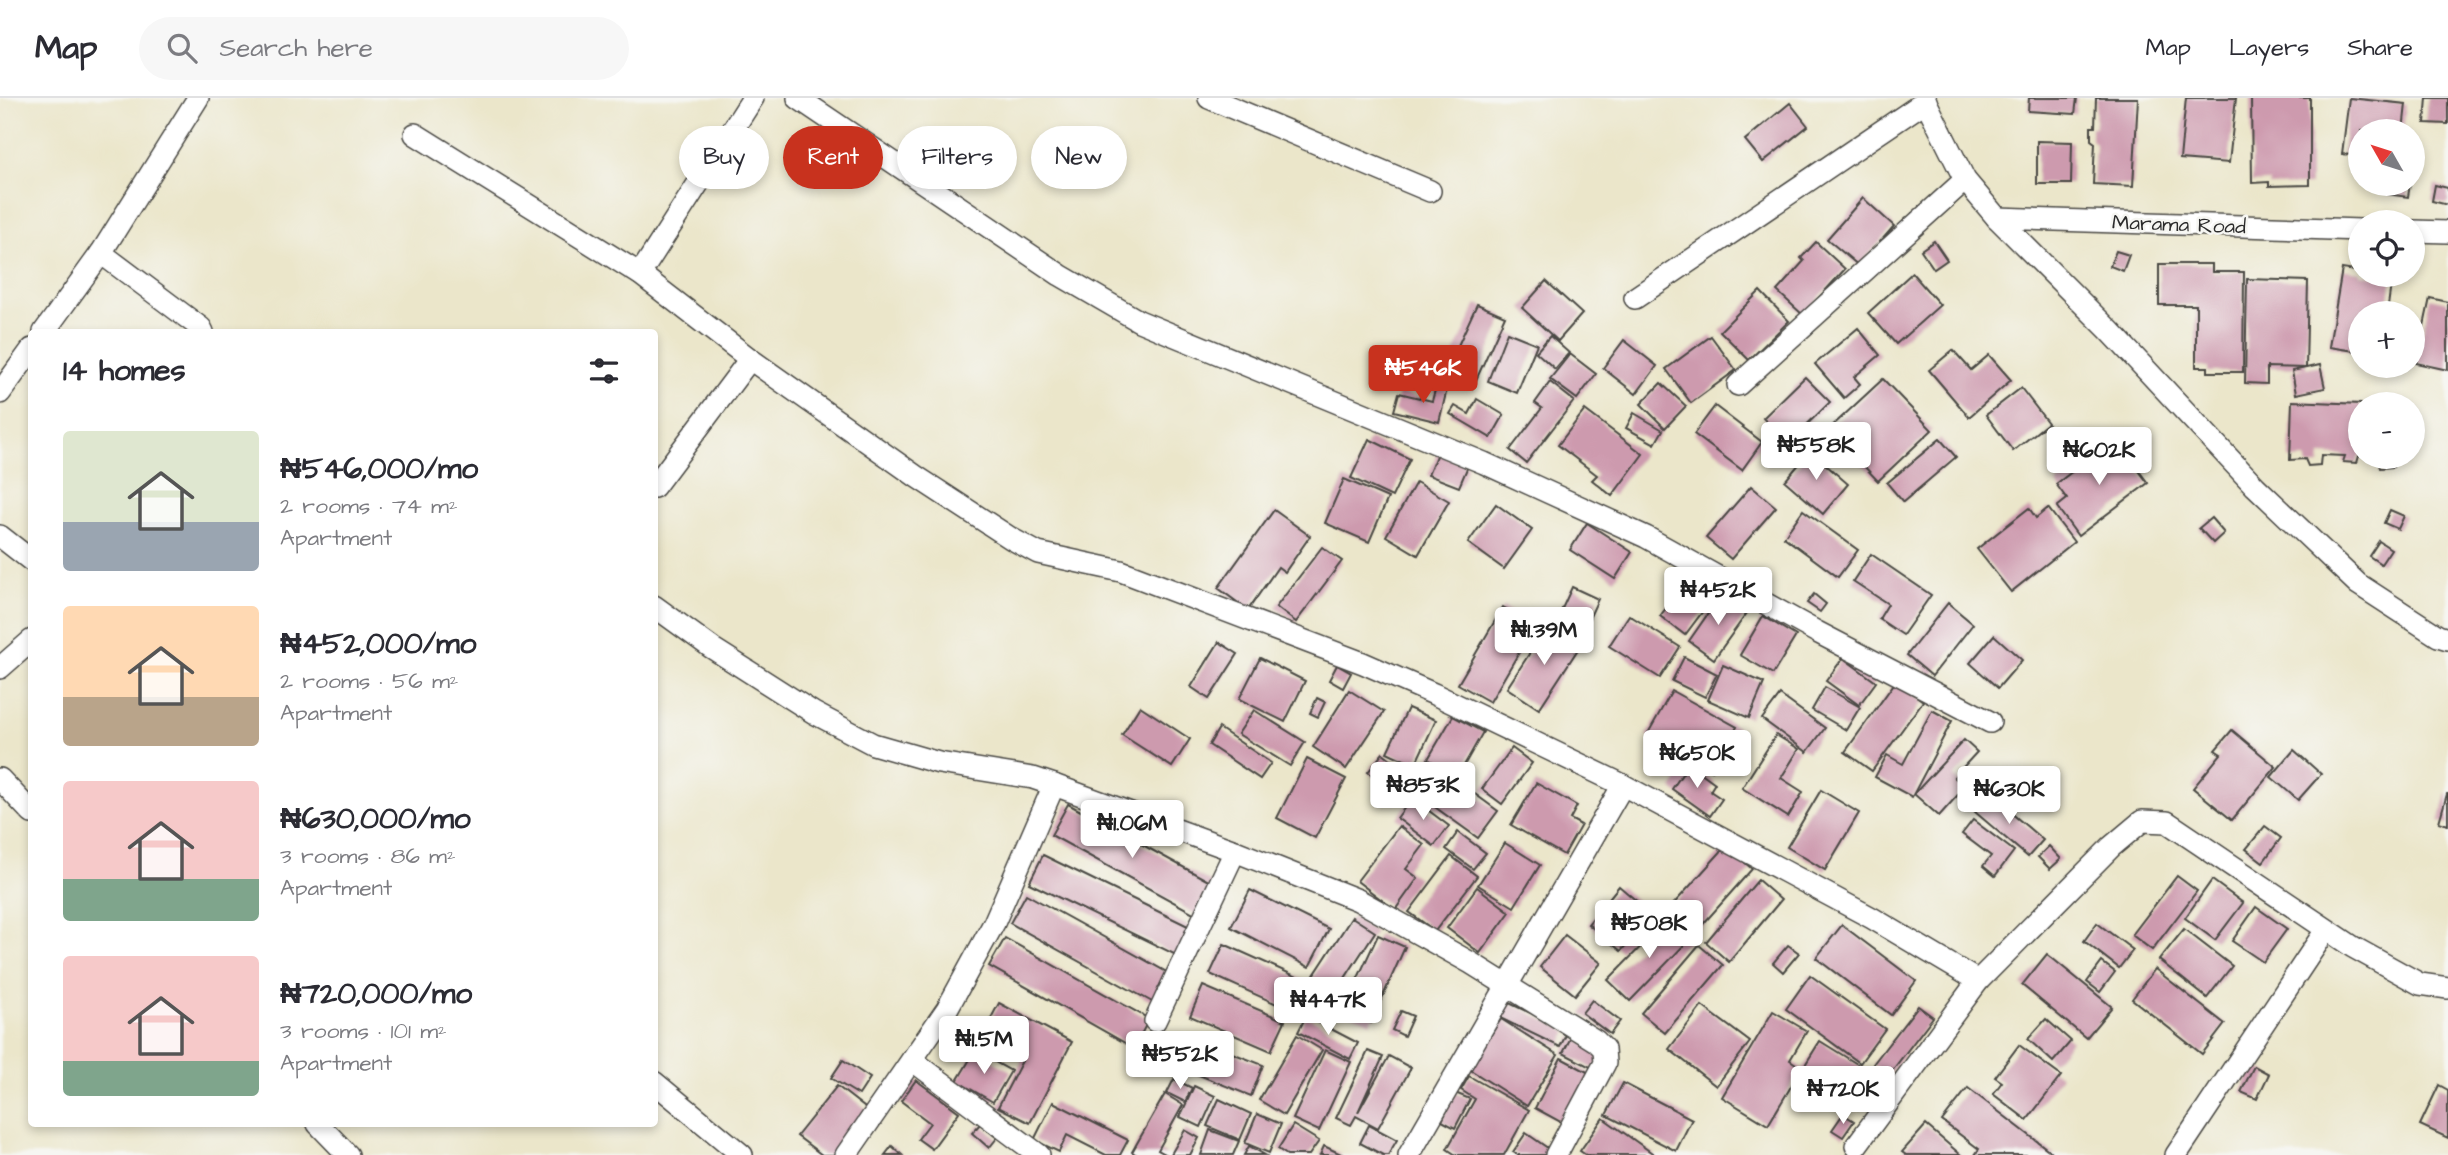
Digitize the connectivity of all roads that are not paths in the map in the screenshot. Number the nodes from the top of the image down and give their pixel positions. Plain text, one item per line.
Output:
1 (198, 98) edge
2 (753, 98) edge
3 (798, 98) edge
4 (1209, 98) edge
5 (1925, 99) edge
6 (415, 134) dead end
7 (1965, 180) junction
8 (1430, 191) dead end
9 (1997, 218) junction
10 (2348, 230) edge
11 (2425, 231) edge
12 (2448, 232) edge
13 (101, 253) junction
14 (640, 274) junction
15 (1635, 298) dead end
16 (46, 329) edge
17 (202, 329) edge
18 (28, 354) edge
19 (750, 359) junction
20 (1738, 385) dead end
21 (0, 393) edge
22 (658, 482) edge
23 (0, 536) edge
24 (28, 558) edge
25 (658, 609) edge
26 (2448, 639) edge
27 (28, 644) edge
28 (0, 668) edge
29 (1990, 722) dead end
30 (0, 779) edge
31 (1054, 785) junction
32 (1623, 785) junction
33 (28, 809) edge
34 (1235, 851) junction
35 (2326, 930) junction
36 (1978, 981) junction
37 (1506, 986) junction
38 (2448, 988) edge
39 (1154, 1021) dead end
40 (912, 1060) junction
41 (658, 1085) edge
42 (321, 1127) edge
43 (1856, 1146) dead end
44 (348, 1155) edge
45 (742, 1155) edge
46 (846, 1155) edge
47 (1039, 1155) edge
48 (1409, 1155) edge
49 (1556, 1155) edge
50 (2176, 1155) edge

1 - 13 street
2 - 14 street
3 - 29 street
4 - 8 street
5 - 7 street
5 - 15 street
6 - 14 street
7 - 9 street
7 - 20 street
9 - 10 street, Marama Road
9 - 26 street
11 - 12 street
13 - 16 street
13 - 17 street
14 - 19 street
18 - 21 street
19 - 22 street
19 - 32 street
23 - 24 street
25 - 31 street
27 - 28 street
30 - 33 street
31 - 34 street
31 - 40 street
32 - 36 street
32 - 37 street
34 - 37 street
34 - 39 street
35 - 36 street
35 - 38 street
35 - 50 street
36 - 43 street
37 - 48 street
37 - 49 street
40 - 46 street
40 - 47 street
41 - 45 street
42 - 44 street

